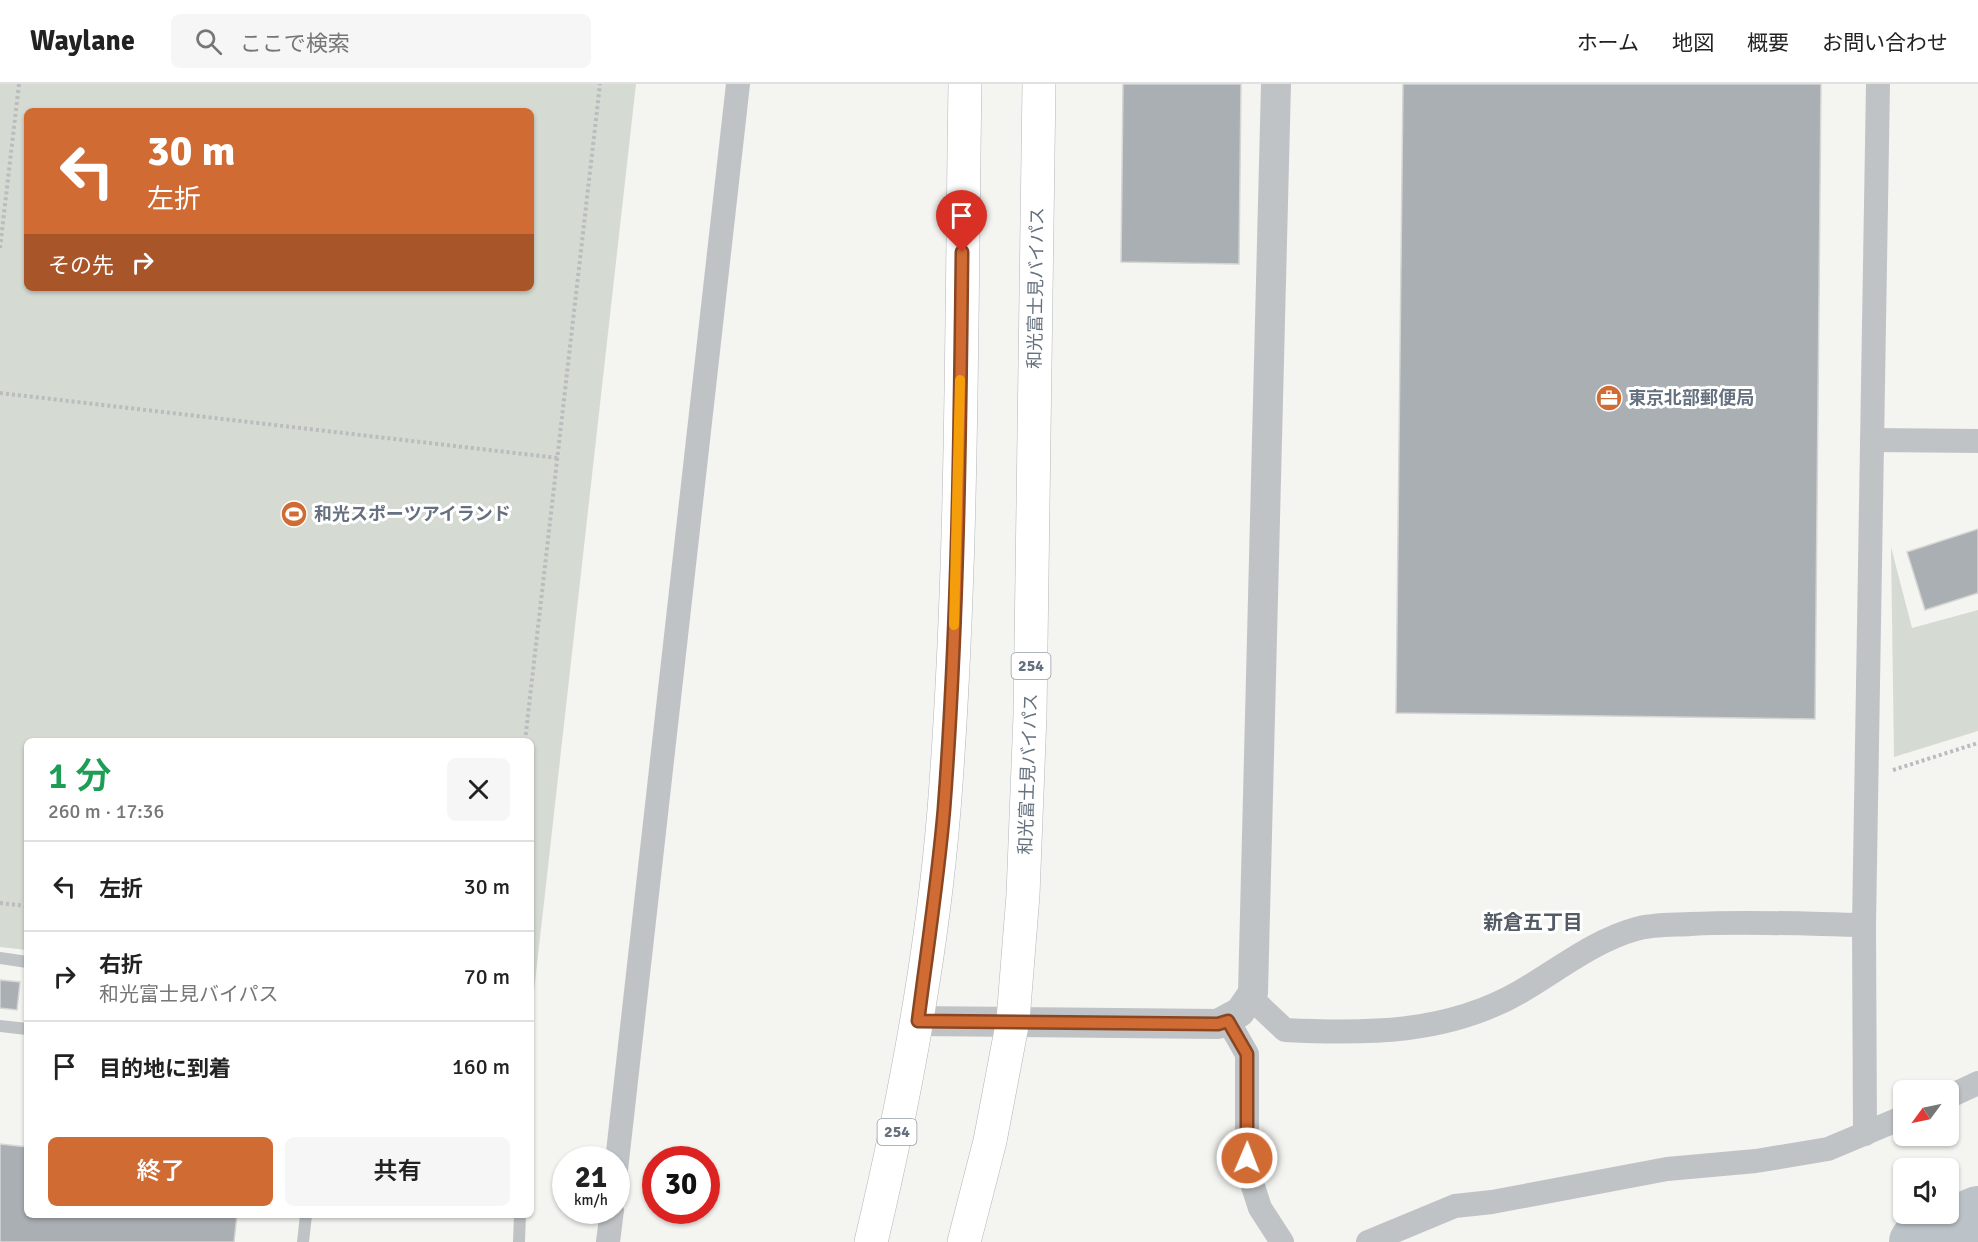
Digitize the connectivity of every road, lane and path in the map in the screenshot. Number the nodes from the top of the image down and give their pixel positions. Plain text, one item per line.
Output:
1 (19, 84) edge
2 (600, 84) edge
3 (738, 84) edge
4 (965, 84) edge
5 (1039, 84) edge
6 (1276, 84) edge
7 (1878, 84) edge
8 (0, 248) edge
9 (0, 393) edge
10 (1872, 440) junction
11 (1978, 441) edge
12 (558, 458) junction
13 (525, 738) edge
14 (1978, 743) edge
15 (1866, 779) junction
16 (0, 903) edge
17 (24, 906) edge
18 (1864, 925) junction
19 (0, 958) edge
20 (24, 962) edge
21 (1251, 998) junction
22 (1013, 1020) junction
23 (918, 1021) junction
24 (1228, 1021) junction
25 (0, 1026) edge
26 (24, 1029) edge
27 (1978, 1083) edge
28 (1959, 1092) edge
29 (1893, 1122) edge
30 (1865, 1134) junction
31 (619, 1146) edge
32 (306, 1218) edge
33 (520, 1218) edge
34 (610, 1224) edge
35 (303, 1242) edge
36 (519, 1242) edge
37 (608, 1242) edge
38 (871, 1242) edge
39 (964, 1242) edge
40 (1282, 1242) edge
41 (1368, 1242) edge

1 - 8 path
2 - 12 path
3 - 31 street
4 - 23 highway, 254
5 - 22 highway, 和光富士見バイパス / 254
6 - 21 street
7 - 10 street
9 - 12 path
10 - 11 street
10 - 15 street
12 - 13 path
14 - 15 path
15 - 18 street
16 - 17 path
18 - 21 street
18 - 30 street
19 - 20 lane
21 - 24 street
22 - 23 street
22 - 24 street
22 - 39 highway, 和光富士見バイパス / 254
23 - 38 highway, 254
24 - 40 street
25 - 26 lane
27 - 28 street
29 - 30 street
30 - 41 street
32 - 35 lane
33 - 36 lane
34 - 37 street

